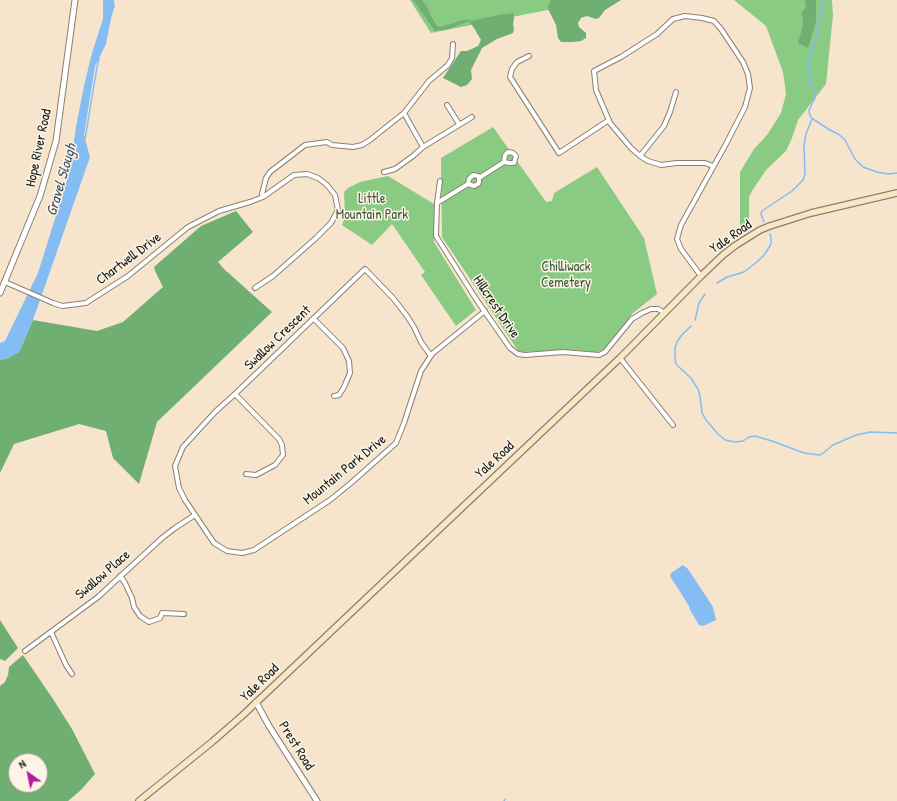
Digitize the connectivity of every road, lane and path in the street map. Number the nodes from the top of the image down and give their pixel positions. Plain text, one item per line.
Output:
1 (75, 0) edge
2 (453, 44) dead end
3 (529, 56) dead end
4 (676, 92) dead end
5 (447, 105) dead end
6 (404, 113) junction
7 (472, 116) dead end
8 (609, 120) junction
9 (459, 124) junction
10 (423, 148) junction
11 (640, 156) junction
12 (504, 162) dead end
13 (713, 166) junction
14 (384, 172) dead end
15 (479, 178) junction
16 (440, 181) dead end
17 (468, 184) junction
18 (897, 193) edge
19 (263, 197) junction
20 (437, 203) junction
21 (701, 276) junction
22 (5, 282) junction
23 (254, 288) dead end
24 (0, 293) edge
25 (485, 311) junction
26 (665, 313) junction
27 (314, 319) junction
28 (431, 356) junction
29 (620, 358) junction
30 (235, 394) junction
31 (334, 396) dead end
32 (673, 425) dead end
33 (246, 474) dead end
34 (195, 515) junction
35 (120, 576) junction
36 (184, 614) dead end
37 (50, 632) junction
38 (25, 651) dead end
39 (72, 674) dead end
40 (256, 702) junction
41 (139, 801) edge
42 (317, 801) edge

1 - 22 street, Hope River Road
2 - 6 street
3 - 8 street
4 - 11 street
5 - 9 street
6 - 10 street
6 - 19 street
7 - 9 street
8 - 11 street
8 - 13 street
9 - 10 street
10 - 14 street
11 - 13 street
12 - 15 street
13 - 21 street
15 - 17 street
15 - 17 street
16 - 20 street, Hillcrest Drive
17 - 20 street
18 - 21 main road, Yale Road
19 - 22 street, Chartwell Drive
19 - 23 street, Chartwell Drive
20 - 25 street, Hillcrest Drive
21 - 26 main road, Yale Road
22 - 24 street, Hope River Road
25 - 26 street, Hillcrest Drive
25 - 28 street, Mountain Park Drive
26 - 29 main road, Yale Road
27 - 28 street, Swallow Crescent
27 - 30 street, Swallow Crescent
27 - 31 street
28 - 34 street, Mountain Park Drive
29 - 32 street
29 - 40 main road, Yale Road
30 - 33 street
30 - 34 street, Swallow Crescent
34 - 35 street, Swallow Place
35 - 36 street
35 - 37 street, Swallow Place
37 - 38 street, Swallow Place
37 - 39 street
40 - 41 main road, Yale Road
40 - 42 street, Prest Road

